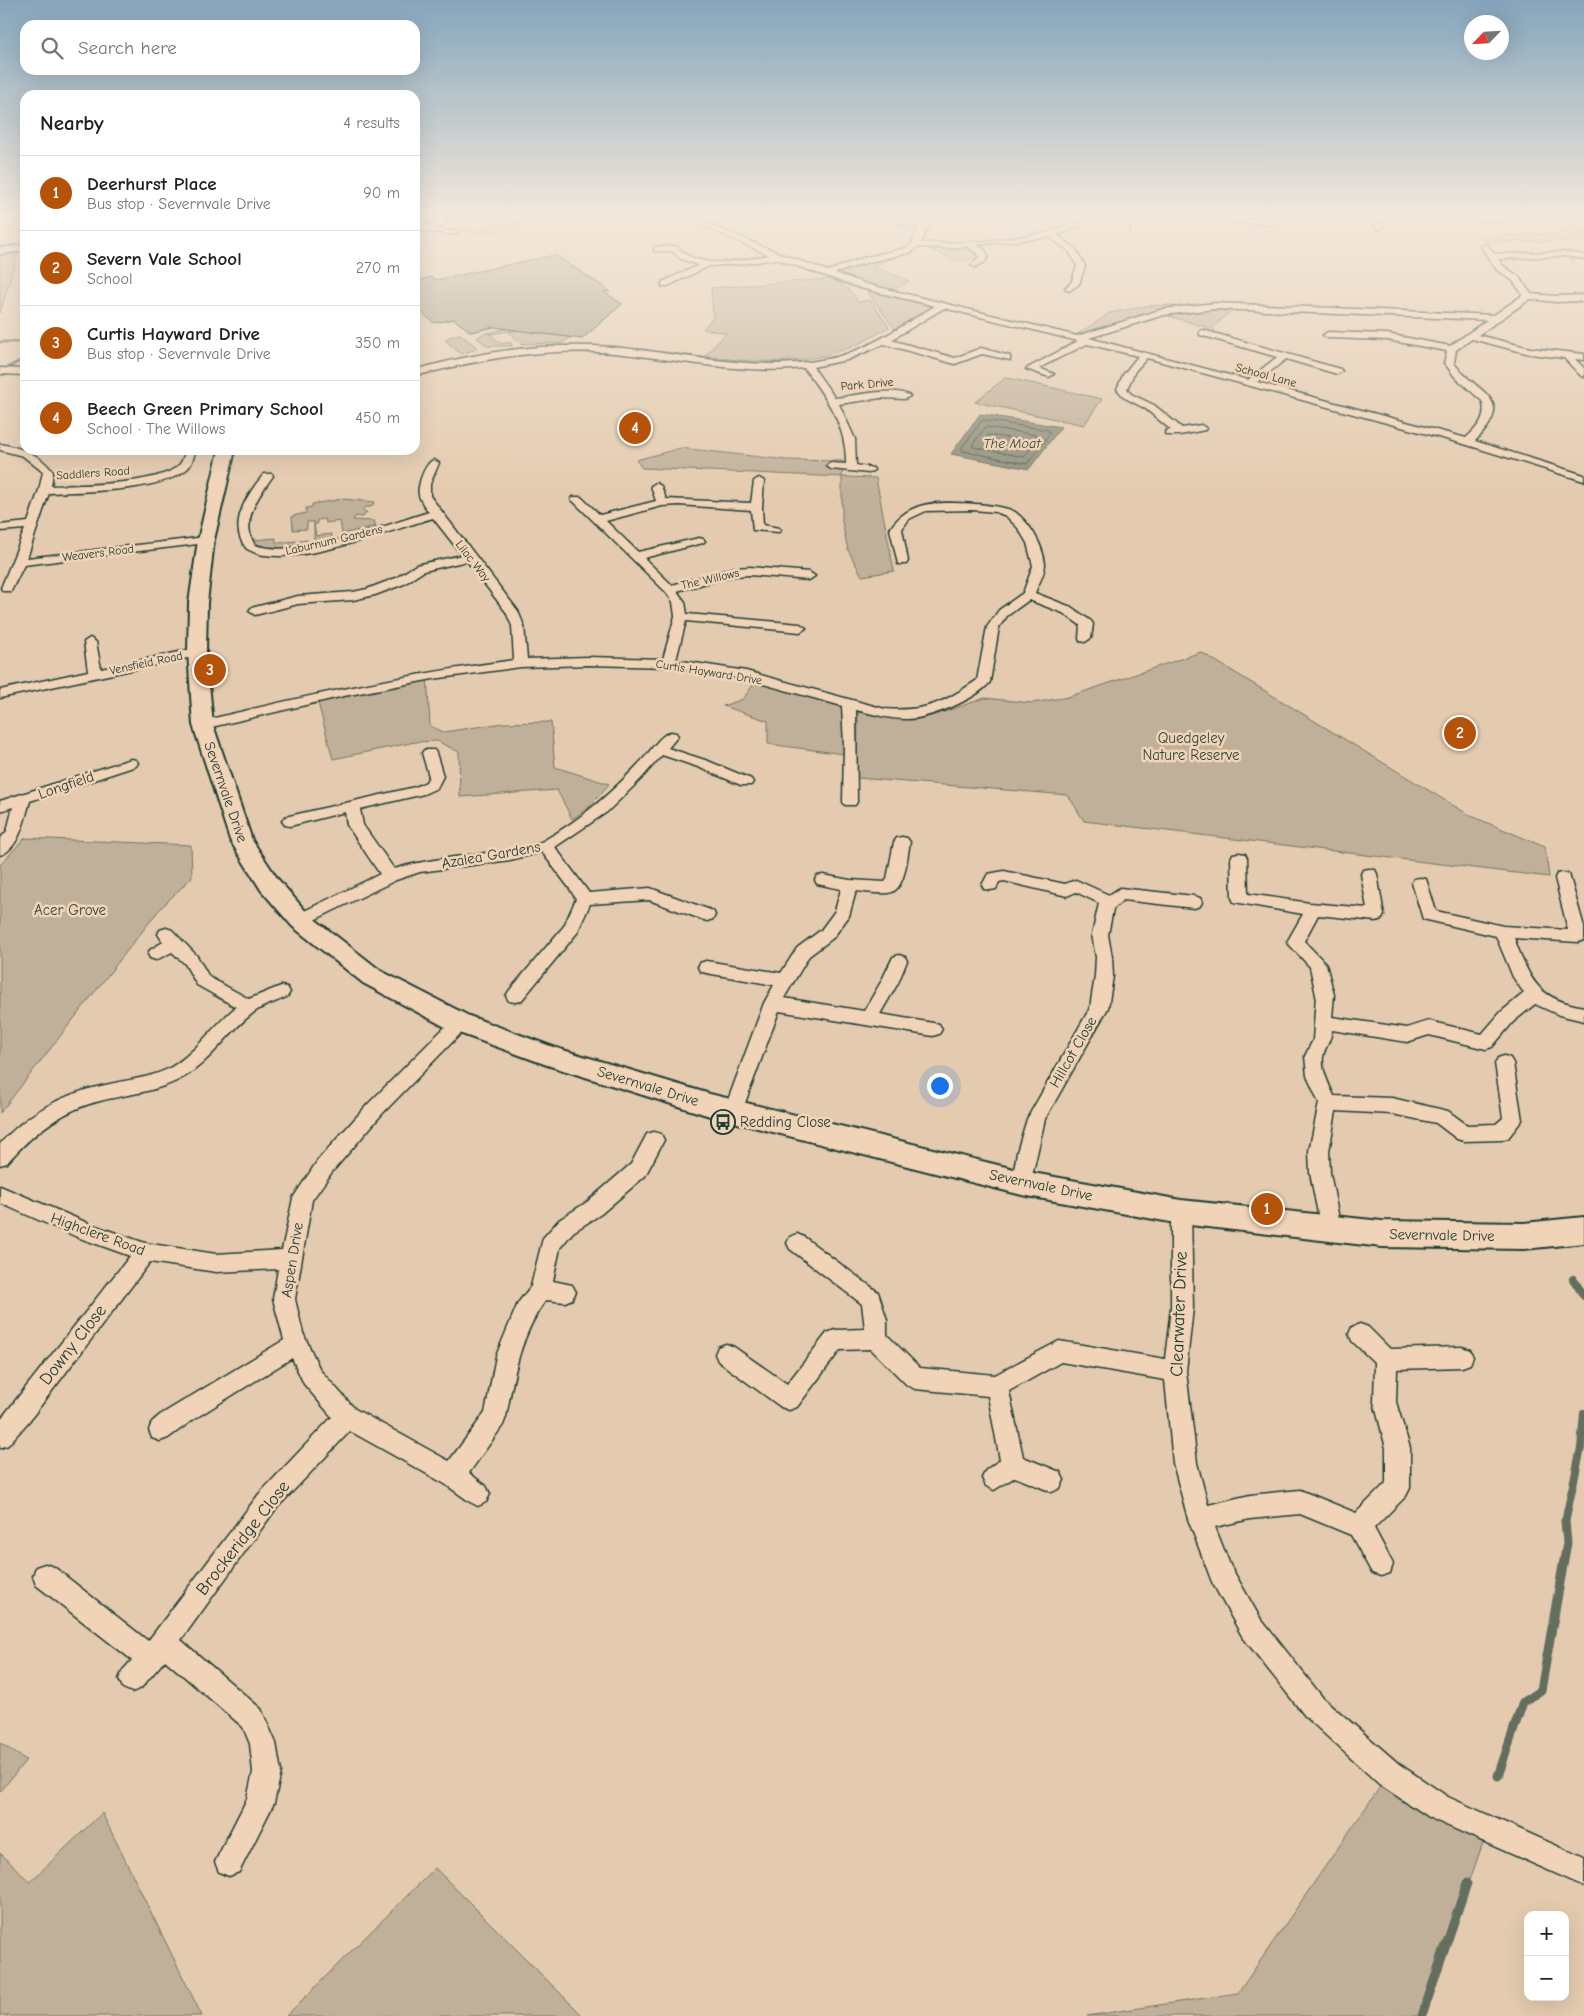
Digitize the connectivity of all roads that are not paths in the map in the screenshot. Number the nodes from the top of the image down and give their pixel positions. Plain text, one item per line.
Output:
1 (934, 310) edge
2 (964, 310) edge
3 (1180, 310) edge
4 (1310, 310) edge
5 (1507, 310) edge
6 (1495, 318) junction
7 (1203, 333) dead end
8 (1328, 335) dead end
9 (1471, 336) junction
10 (1082, 339) junction
11 (882, 340) junction
12 (1452, 349) junction
13 (1145, 355) junction
14 (1284, 356) junction
15 (1568, 357) junction
16 (1584, 357) edge
17 (1006, 358) dead end
18 (807, 366) junction
19 (0, 371) edge
20 (1337, 371) dead end
21 (20, 372) edge
22 (420, 372) edge
23 (1049, 374) dead end
24 (1584, 374) edge
25 (1249, 384) junction
26 (905, 396) dead end
27 (831, 402) junction
28 (1202, 428) dead end
29 (1180, 432) junction
30 (1166, 434) dead end
31 (1468, 442) junction
32 (0, 447) edge
33 (20, 451) edge
34 (28, 455) edge
35 (189, 455) edge
36 (220, 455) edge
37 (226, 455) edge
38 (434, 463) dead end
39 (831, 466) dead end
40 (851, 467) junction
41 (869, 470) dead end
42 (282, 474) dead end
43 (220, 476) junction
44 (1584, 478) edge
45 (759, 481) dead end
46 (656, 486) dead end
47 (45, 490) junction
48 (577, 499) dead end
49 (662, 503) junction
50 (756, 506) junction
51 (436, 514) junction
52 (599, 519) junction
53 (31, 525) junction
54 (0, 528) edge
55 (775, 530) dead end
56 (206, 540) junction
57 (699, 541) dead end
58 (636, 556) junction
59 (469, 557) junction
60 (902, 561) dead end
61 (19, 562) junction
62 (809, 576) dead end
63 (7, 588) dead end
64 (670, 589) junction
65 (1028, 595) junction
66 (254, 611) dead end
67 (681, 617) junction
68 (800, 628) dead end
69 (1084, 638) dead end
70 (90, 642) dead end
71 (197, 652) junction
72 (521, 663) junction
73 (669, 663) junction
74 (95, 674) junction
75 (0, 694) edge
76 (849, 703) junction
77 (203, 725) junction
78 (671, 736) dead end
79 (658, 749) junction
80 (429, 753) dead end
81 (131, 763) dead end
82 (746, 782) dead end
83 (23, 799) junction
84 (850, 802) dead end
85 (0, 806) edge
86 (352, 806) junction
87 (290, 822) dead end
88 (902, 842) dead end
89 (546, 846) junction
90 (0, 850) edge
91 (1238, 858) dead end
92 (1369, 874) dead end
93 (390, 876) junction
94 (1563, 878) dead end
95 (823, 880) dead end
96 (1420, 883) dead end
97 (850, 885) junction
98 (990, 885) dead end
99 (1115, 898) junction
100 (584, 899) junction
101 (1194, 902) dead end
102 (1310, 912) junction
103 (706, 915) dead end
104 (300, 920) junction
105 (1503, 932) junction
106 (156, 954) dead end
107 (898, 961) dead end
108 (706, 967) dead end
109 (785, 980) junction
110 (281, 992) dead end
111 (1534, 995) junction
112 (515, 996) dead end
113 (773, 1003) junction
114 (248, 1007) junction
115 (1584, 1014) edge
116 (868, 1019) junction
117 (1324, 1022) junction
118 (460, 1023) junction
119 (933, 1029) dead end
120 (1504, 1063) dead end
121 (1328, 1103) junction
122 (733, 1111) junction
123 (654, 1140) dead end
124 (0, 1157) edge
125 (1022, 1183) junction
126 (0, 1194) edge
127 (1181, 1212) junction
128 (1331, 1229) junction
129 (1584, 1230) edge
130 (797, 1243) dead end
131 (145, 1252) junction
132 (290, 1258) junction
133 (541, 1290) junction
134 (565, 1292) dead end
135 (1360, 1334) dead end
136 (876, 1339) junction
137 (296, 1345) junction
138 (726, 1354) dead end
139 (1462, 1357) dead end
140 (1386, 1359) junction
141 (1175, 1371) junction
142 (997, 1386) junction
143 (347, 1417) junction
144 (160, 1430) dead end
145 (0, 1437) edge
146 (1013, 1464) junction
147 (453, 1476) junction
148 (994, 1478) dead end
149 (1052, 1480) dead end
150 (478, 1494) dead end
151 (1200, 1519) junction
152 (1360, 1526) junction
153 (1381, 1564) dead end
154 (45, 1576) dead end
155 (157, 1650) junction
156 (132, 1679) dead end
157 (229, 1862) dead end
158 (1584, 1872) edge

1 - 11 street
2 - 10 street, School Lane
3 - 10 street
4 - 6 street
5 - 6 street
6 - 9 street
7 - 14 street
8 - 12 street
9 - 12 street
9 - 15 street
10 - 13 street, School Lane
10 - 23 street
11 - 17 street
11 - 18 street
12 - 31 street
13 - 25 street, School Lane
13 - 29 street
14 - 20 street
14 - 25 street
15 - 16 street
15 - 24 street
18 - 22 street
18 - 27 street, Park Drive
19 - 21 street
25 - 31 street, School Lane
26 - 27 street, Park Drive
27 - 40 street, Park Drive
28 - 29 street
29 - 30 street
31 - 44 street, School Lane
32 - 33 street, Saddlers Road
34 - 47 street, Saddlers Road
35 - 47 street, Saddlers Road
36 - 43 street, Severnvale Drive
37 - 43 street, Severnvale Drive
38 - 51 street, Lilac Way
39 - 40 street
40 - 41 street
42 - 51 street, Laburnum Gardens
43 - 56 street, Severnvale Drive
45 - 50 street
46 - 49 street
47 - 53 street, Saddlers Road
48 - 52 street, The Willows
49 - 50 street
49 - 52 street
50 - 55 street
51 - 59 street, Lilac Way
52 - 58 street, The Willows
53 - 54 street
53 - 61 street, Saddlers Road
56 - 61 street, Weavers Road
56 - 71 street, Severnvale Drive
57 - 58 street
58 - 64 street, The Willows
59 - 66 street
59 - 72 street, Lilac Way
60 - 65 street
61 - 63 street
62 - 64 street, The Willows
64 - 67 street, The Willows
65 - 69 street
65 - 76 street, Curtis Hayward Drive
67 - 68 street
67 - 73 street
70 - 74 street, Vensfield Road
71 - 74 street, Vensfield Road
71 - 77 street, Severnvale Drive
72 - 73 street, Curtis Hayward Drive
72 - 77 street, Curtis Hayward Drive
73 - 76 street, Curtis Hayward Drive
74 - 75 street, Vensfield Road
76 - 84 street
77 - 104 street, Severnvale Drive
78 - 79 street, Azalea Gardens
79 - 82 street
79 - 89 street, Azalea Gardens
80 - 86 street
81 - 83 street, Longfield
83 - 85 street, Longfield
83 - 90 street
86 - 87 street
86 - 93 street
88 - 97 street
89 - 93 street, Azalea Gardens
89 - 100 street
91 - 102 street
92 - 102 street
93 - 104 street, Azalea Gardens
94 - 105 street
95 - 97 street
96 - 105 street
97 - 109 street
98 - 99 street
99 - 101 street
99 - 125 street, Hillcot Close
100 - 103 street
100 - 112 street
102 - 117 street
104 - 118 street, Severnvale Drive
105 - 111 street
106 - 114 street
107 - 116 street
108 - 109 street
109 - 113 street
110 - 114 street
111 - 115 street
111 - 117 street
113 - 116 street
113 - 122 street
114 - 124 street
116 - 119 street
117 - 121 street
118 - 122 street, Severnvale Drive
118 - 132 street, Aspen Drive
120 - 121 street
121 - 128 street
122 - 125 street, Severnvale Drive
123 - 133 street
125 - 127 street, Severnvale Drive
126 - 131 street, Highclere Road
127 - 128 street, Severnvale Drive
127 - 141 street, Clearwater Drive
128 - 129 street, Severnvale Drive
130 - 136 street
131 - 132 street, Highclere Road
131 - 145 street, Downy Close
132 - 137 street, Aspen Drive
133 - 134 street
133 - 147 street
135 - 140 street
136 - 138 street
136 - 142 street
137 - 143 street, Aspen Drive
137 - 144 street
139 - 140 street
140 - 152 street
141 - 142 street
141 - 151 street, Clearwater Drive
142 - 146 street
143 - 147 street, Aspen Drive
143 - 155 street, Brockeridge Close
146 - 148 street
146 - 149 street
147 - 150 street, Aspen Drive
151 - 152 street
151 - 158 street, Clearwater Drive
152 - 153 street
154 - 155 street
155 - 156 street, Brockeridge Close
155 - 157 street

